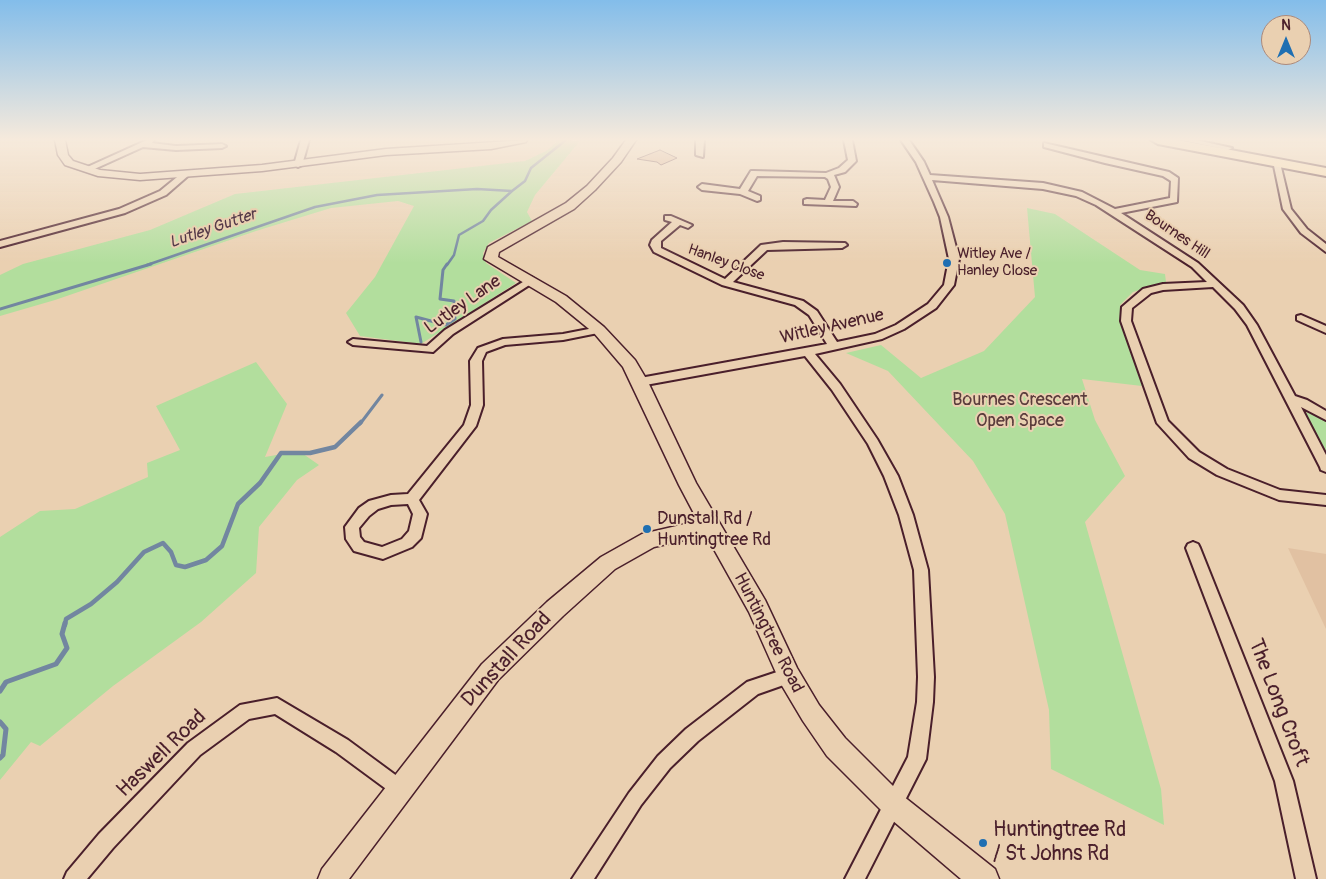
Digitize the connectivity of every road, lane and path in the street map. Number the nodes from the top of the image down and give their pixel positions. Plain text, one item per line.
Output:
1 (178, 181) edge
2 (597, 181) edge
3 (749, 181) edge
4 (833, 181) edge
5 (929, 181) edge
6 (979, 181) edge
7 (1175, 181) edge
8 (1280, 181) edge
9 (702, 187) dead end
10 (742, 192) junction
11 (757, 198) dead end
12 (807, 202) dead end
13 (830, 203) junction
14 (853, 204) dead end
15 (1114, 212) junction
16 (688, 225) dead end
17 (0, 244) edge
18 (842, 246) dead end
19 (1326, 248) edge
20 (531, 280) junction
21 (726, 283) junction
22 (1217, 284) junction
23 (1301, 318) dead end
24 (599, 330) junction
25 (1326, 330) edge
26 (353, 342) dead end
27 (834, 346) junction
28 (808, 352) junction
29 (640, 382) junction
30 (1290, 399) junction
31 (1326, 416) edge
32 (1326, 466) edge
33 (412, 499) junction
34 (1326, 500) edge
35 (711, 526) junction
36 (1193, 548) dead end
37 (788, 676) junction
38 (399, 788) junction
39 (894, 805) junction
40 (74, 879) edge
41 (332, 879) edge
42 (582, 879) edge
43 (855, 879) edge
44 (986, 879) edge
45 (1306, 879) edge

1 - 17 street
2 - 20 street, Huntingtree Road
3 - 10 street
4 - 13 street
5 - 27 street, Witley Avenue
6 - 15 street, Bournes Hill
7 - 15 street
8 - 19 street
9 - 10 street
10 - 11 street
12 - 13 street
13 - 14 street
15 - 22 street, Bournes Hill
16 - 21 street, Hanley Close
18 - 21 street
20 - 24 street, Huntingtree Road
20 - 26 street, Lutley Lane
21 - 27 street, Hanley Close
22 - 30 street, Bournes Hill
22 - 34 street
23 - 25 street
24 - 29 street, Huntingtree Road
24 - 33 street
27 - 28 street, Witley Avenue
28 - 29 street, Witley Avenue
28 - 39 street
29 - 35 street, Huntingtree Road
30 - 31 street
30 - 32 street, Bournes Hill
33 - 33 street
35 - 37 street, Huntingtree Road
35 - 38 street, Dunstall Road
36 - 45 street, The Long Croft
37 - 39 street, Huntingtree Road
37 - 42 street
38 - 40 street, Haswell Road
38 - 41 street, Dunstall Road
39 - 43 street
39 - 44 street, Huntingtree Road

